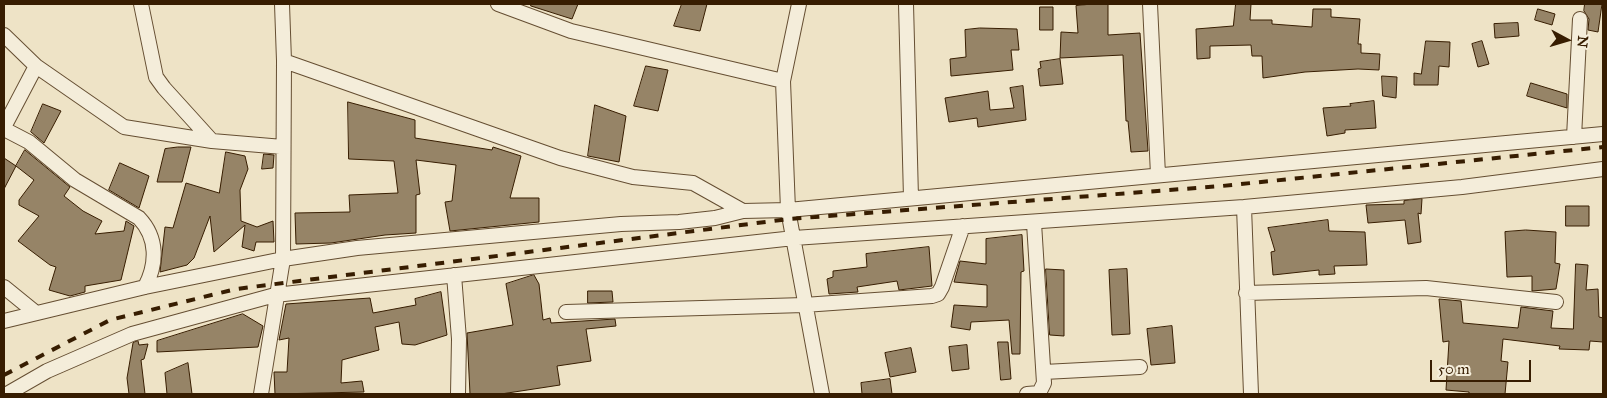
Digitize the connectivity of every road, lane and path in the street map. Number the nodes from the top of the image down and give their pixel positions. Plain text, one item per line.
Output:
1 (141, 4) edge
2 (282, 4) edge
3 (498, 4) edge
4 (799, 4) edge
5 (906, 4) edge
6 (1150, 4) edge
7 (1580, 19) dead end
8 (4, 35) edge
9 (284, 61) junction
10 (36, 66) junction
11 (783, 81) junction
12 (4, 128) edge
13 (1603, 134) edge
14 (1574, 137) junction
15 (212, 141) junction
16 (283, 147) junction
17 (1603, 169) edge
18 (1158, 175) junction
19 (911, 198) junction
20 (1244, 206) junction
21 (744, 210) junction
22 (788, 210) junction
23 (1034, 223) junction
24 (963, 226) junction
25 (794, 238) junction
26 (282, 259) junction
27 (454, 276) junction
28 (4, 287) edge
29 (145, 287) junction
30 (1246, 293) junction
31 (275, 295) junction
32 (1556, 302) dead end
33 (804, 305) junction
34 (566, 312) dead end
35 (36, 313) junction
36 (4, 321) edge
37 (1140, 367) dead end
38 (1044, 372) junction
39 (7, 394) edge
40 (261, 394) edge
41 (458, 394) edge
42 (822, 394) edge
43 (1027, 394) edge
44 (1251, 394) edge

1 - 15 street
2 - 9 street
3 - 11 street
4 - 11 street
5 - 19 street
6 - 18 street
7 - 14 street
8 - 10 street
9 - 16 street
9 - 21 street
10 - 12 street
10 - 15 street
11 - 22 street
12 - 29 street
13 - 14 street
14 - 18 street
15 - 16 street
16 - 26 street
17 - 20 street
18 - 19 street
19 - 22 street
20 - 23 street
20 - 30 street
21 - 22 street
21 - 26 street
22 - 25 street
23 - 24 street
23 - 38 street
24 - 25 street
24 - 33 street
25 - 27 street
25 - 33 street
26 - 29 street
26 - 31 street
27 - 31 street
27 - 41 street
28 - 35 street
29 - 35 street
30 - 32 street
30 - 44 street
31 - 39 street
31 - 40 street
33 - 34 street
33 - 42 street
35 - 36 street
37 - 38 street
38 - 43 street

